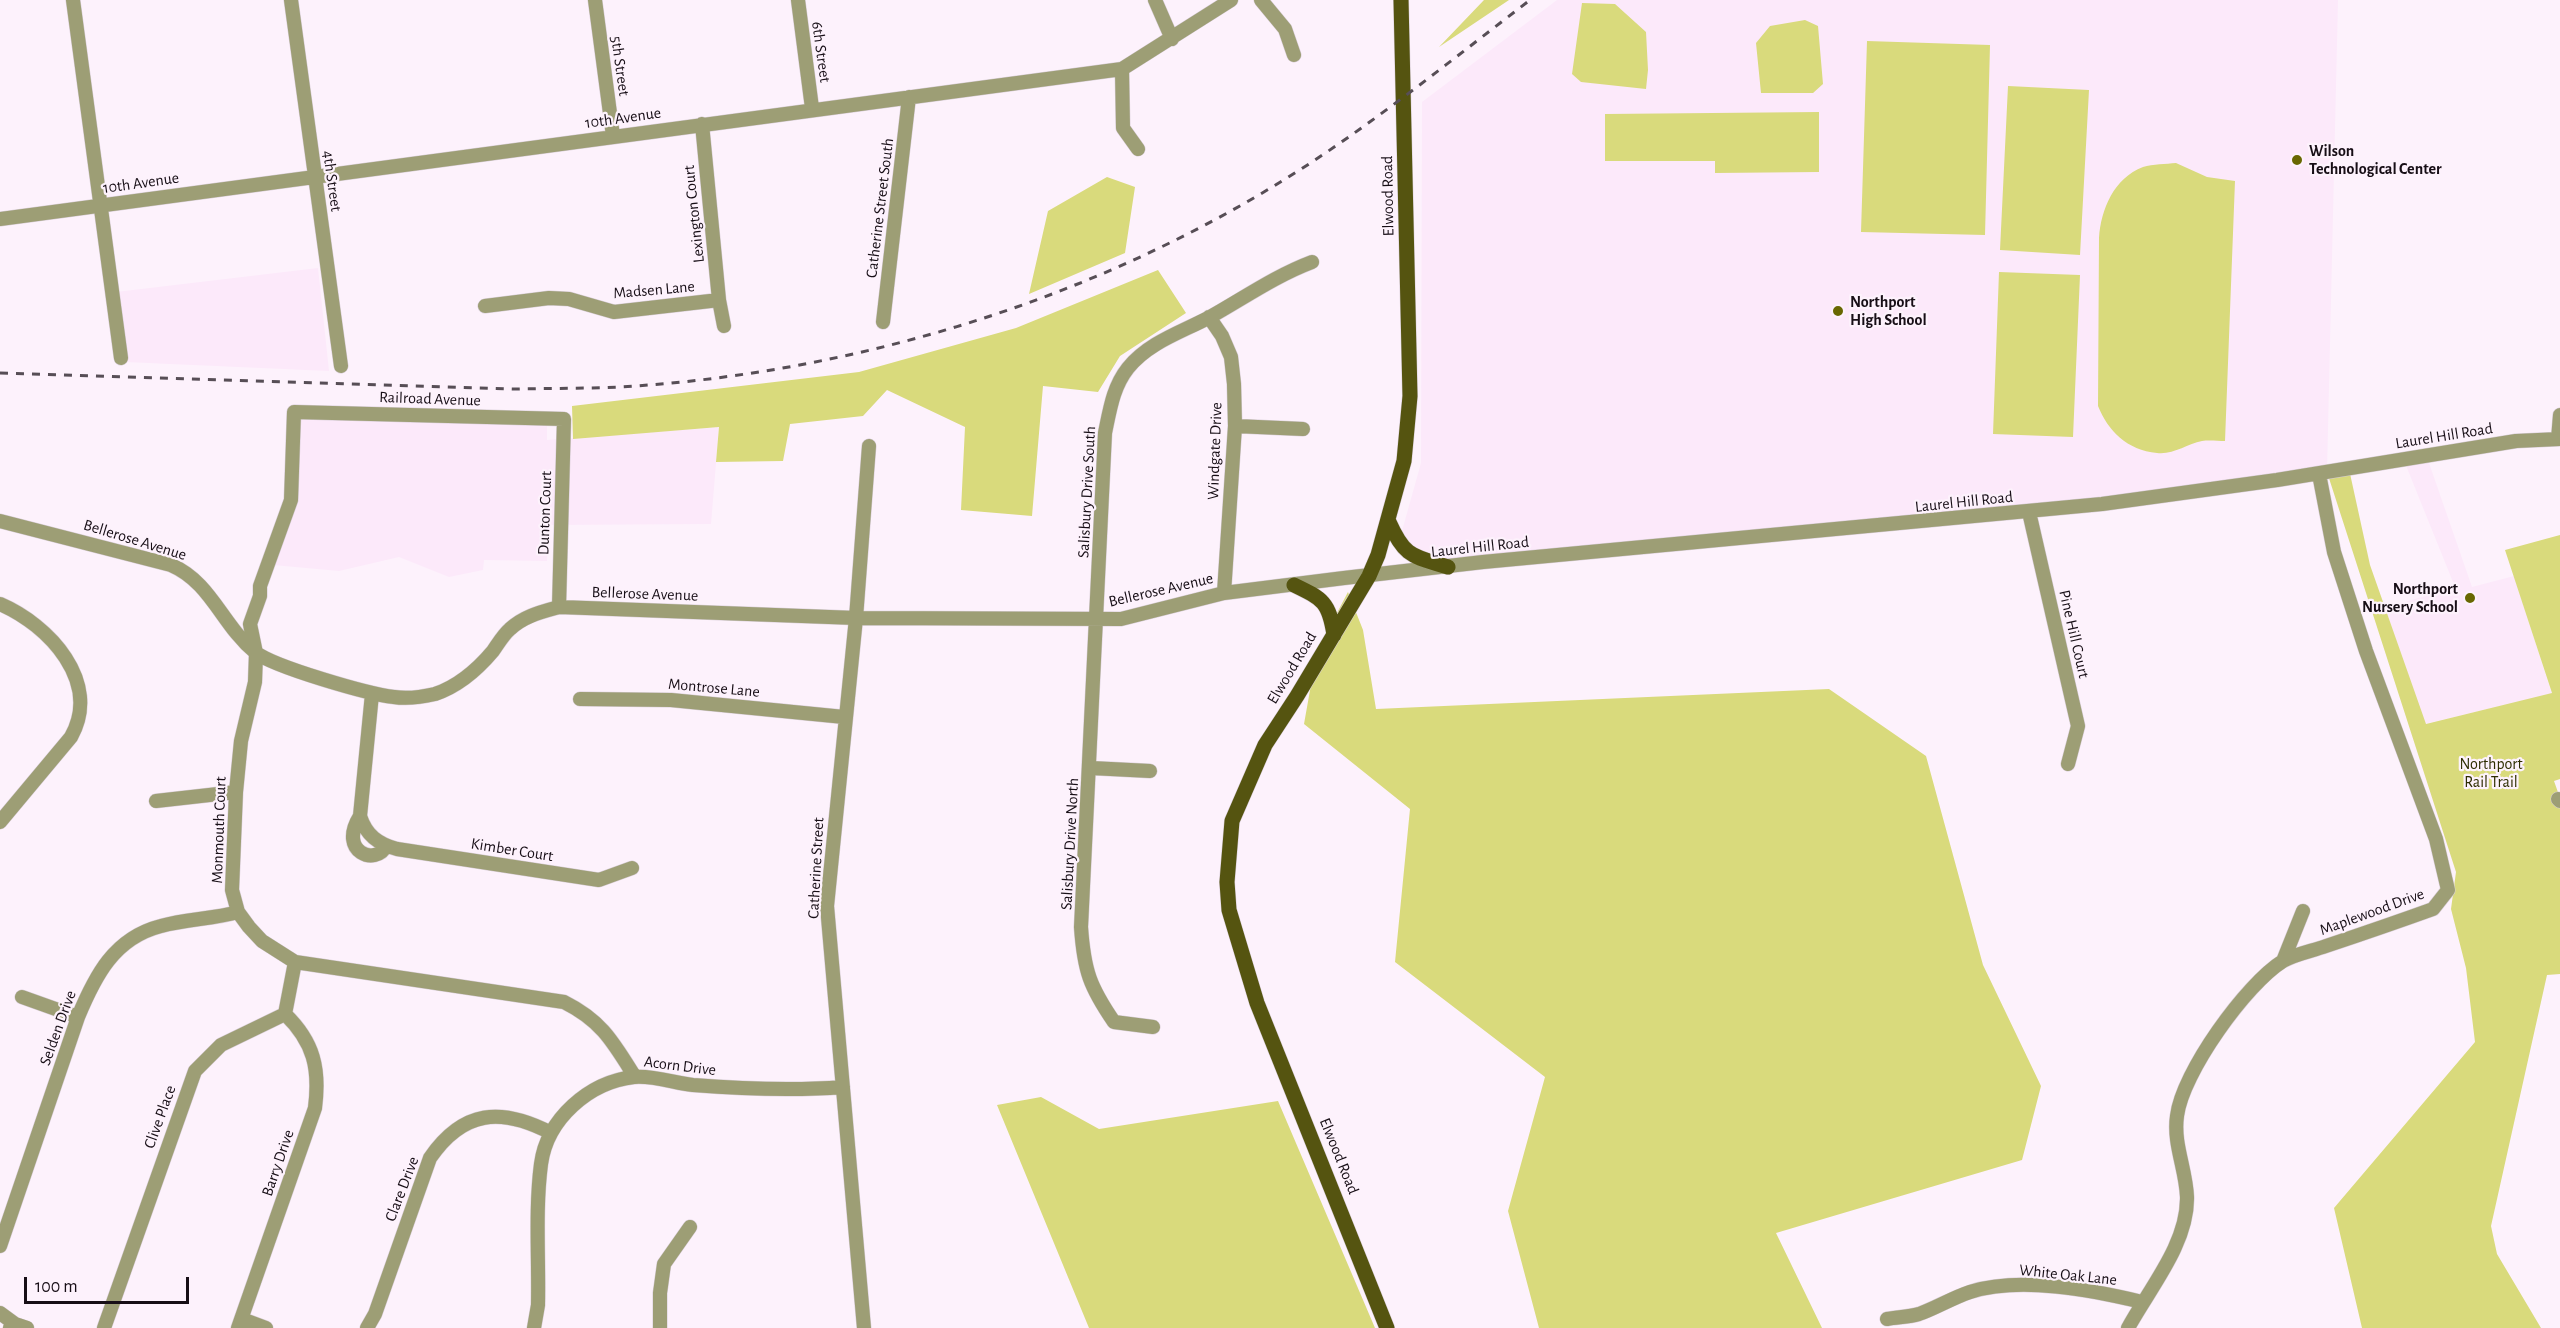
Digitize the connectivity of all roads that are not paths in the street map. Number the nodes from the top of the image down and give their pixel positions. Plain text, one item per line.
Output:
1 (73, 0) edge
2 (291, 0) edge
3 (595, 0) edge
4 (798, 0) edge
5 (1155, 0) edge
6 (1231, 0) edge
7 (1261, 0) edge
8 (1401, 0) edge
9 (1172, 39) junction
10 (1294, 55) dead end
11 (1122, 69) junction
12 (909, 97) junction
13 (812, 108) junction
14 (702, 124) junction
15 (613, 136) junction
16 (1138, 149) dead end
17 (315, 176) junction
18 (100, 205) junction
19 (0, 219) edge
20 (1312, 262) dead end
21 (719, 300) junction
22 (485, 306) dead end
23 (1209, 317) junction
24 (883, 322) dead end
25 (724, 326) dead end
26 (121, 358) dead end
27 (341, 366) dead end
28 (294, 412) joint
29 (2560, 415) edge
30 (564, 419) joint
31 (1235, 426) junction
32 (1303, 429) dead end
33 (2559, 439) edge
34 (869, 446) dead end
35 (2319, 474) junction
36 (2029, 512) junction
37 (0, 521) edge
38 (1389, 522) junction
39 (1448, 567) junction
40 (1369, 576) junction
41 (1294, 585) junction
42 (1224, 593) junction
43 (0, 604) edge
44 (559, 607) junction
45 (856, 618) junction
46 (1098, 621) junction
47 (1334, 635) junction
48 (256, 653) junction
49 (372, 694) junction
50 (580, 699) dead end
51 (844, 717) junction
52 (2068, 764) dead end
53 (1091, 768) junction
54 (1150, 771) dead end
55 (236, 792) junction
56 (156, 801) dead end
57 (0, 822) edge
58 (632, 868) dead end
59 (2303, 911) dead end
60 (238, 912) junction
61 (2283, 961) junction
62 (295, 962) junction
63 (22, 997) dead end
64 (285, 1014) junction
65 (78, 1017) junction
66 (1153, 1028) dead end
67 (635, 1077) junction
68 (843, 1087) junction
69 (550, 1132) junction
70 (690, 1227) dead end
71 (0, 1246) edge
72 (2142, 1302) junction
73 (0, 1313) edge
74 (1887, 1319) dead end
75 (240, 1324) edge
76 (17, 1327) edge
77 (104, 1328) edge
78 (266, 1328) edge
79 (367, 1328) edge
80 (534, 1328) edge
81 (660, 1328) edge
82 (864, 1328) edge
83 (1387, 1328) edge
84 (2128, 1328) edge

1 - 18 street
2 - 17 street, 4th Street
3 - 15 street, 5th Street
4 - 13 street, 6th Street
5 - 9 street
6 - 9 street, 10th Avenue
7 - 10 street
8 - 38 main road, Elwood Road
9 - 11 street, 10th Avenue
11 - 12 street, 10th Avenue
11 - 16 street
12 - 13 street, 10th Avenue
12 - 24 street, Catherine Street South
13 - 14 street, 10th Avenue
14 - 15 street, 10th Avenue
14 - 21 street, Lexington Court
15 - 17 street, 10th Avenue
17 - 18 street, 10th Avenue
17 - 27 street, 4th Street
18 - 19 street, 10th Avenue
18 - 26 street
20 - 23 street, Salisbury Drive South
21 - 22 street, Madsen Lane
21 - 25 street, Lexington Court
23 - 31 street, Windgate Drive
23 - 46 street, Salisbury Drive South
28 - 30 street, Railroad Avenue
28 - 48 street, Monmouth Court
29 - 33 street
30 - 44 street, Dunton Court
31 - 32 street
31 - 42 street, Windgate Drive
33 - 35 street, Laurel Hill Road
34 - 45 street, Catherine Street
35 - 36 street, Laurel Hill Road
35 - 61 street, Maplewood Drive
36 - 39 street, Laurel Hill Road
36 - 52 street, Pine Hill Court
37 - 48 street, Bellerose Avenue
38 - 39 main road
38 - 40 main road, Elwood Road
39 - 40 street, Laurel Hill Road
40 - 41 street, Bellerose Avenue
40 - 47 main road, Elwood Road
41 - 42 street, Bellerose Avenue
41 - 47 main road
42 - 46 street, Bellerose Avenue
43 - 57 street
44 - 45 street, Bellerose Avenue
44 - 49 street, Bellerose Avenue
45 - 46 street, Bellerose Avenue
45 - 51 street, Catherine Street
46 - 53 street, Salisbury Drive North
47 - 83 main road, Elwood Road
48 - 49 street, Bellerose Avenue
48 - 55 street, Monmouth Court
49 - 58 street, Kimber Court
50 - 51 street, Montrose Lane
51 - 68 street, Catherine Street
53 - 54 street
53 - 66 street, Salisbury Drive North
55 - 56 street
55 - 60 street, Monmouth Court
59 - 61 street
60 - 62 street, Monmouth Court
60 - 65 street, Selden Drive
61 - 72 street, Maplewood Drive
62 - 64 street
62 - 67 street, Monmouth Court
63 - 65 street
64 - 75 street, Barry Drive
64 - 77 street, Clive Place
65 - 71 street, Selden Drive
67 - 68 street, Acorn Drive
67 - 69 street, Acorn Drive
68 - 82 street, Catherine Street
69 - 79 street, Clare Drive
69 - 80 street, Acorn Drive
70 - 81 street
72 - 74 street, White Oak Lane
72 - 84 street, Maplewood Drive
73 - 76 street
75 - 78 street

